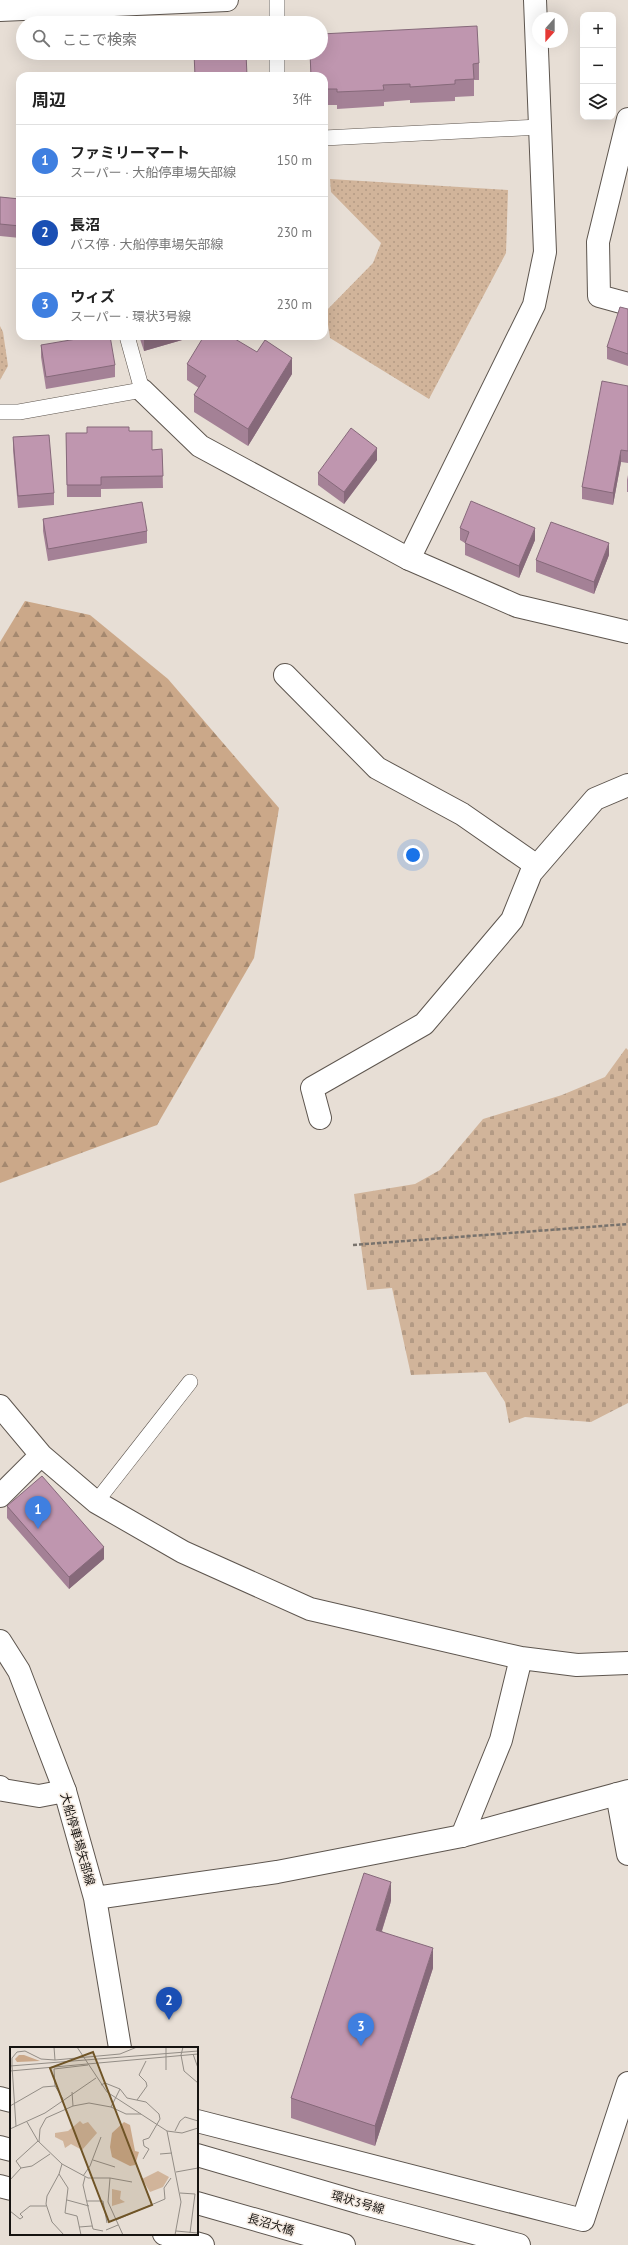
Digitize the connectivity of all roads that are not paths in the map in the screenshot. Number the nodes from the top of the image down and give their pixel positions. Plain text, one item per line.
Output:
1 (227, 0) edge
2 (277, 0) edge
3 (535, 0) edge
4 (0, 10) edge
5 (277, 16) edge
6 (277, 60) edge
7 (277, 72) edge
8 (628, 119) edge
9 (540, 127) junction
10 (328, 138) edge
11 (628, 304) edge
12 (128, 340) edge
13 (142, 390) junction
14 (0, 412) edge
15 (409, 559) junction
16 (628, 632) edge
17 (285, 675) dead end
18 (628, 785) edge
19 (537, 866) junction
20 (320, 1118) dead end
21 (190, 1382) dead end
22 (0, 1406) edge
23 (41, 1454) junction
24 (0, 1496) edge
25 (96, 1502) junction
26 (0, 1641) edge
27 (521, 1658) junction
28 (628, 1663) edge
29 (0, 1787) edge
30 (65, 1791) junction
31 (623, 1792) edge
32 (462, 1836) junction
33 (628, 1854) edge
34 (95, 1898) junction
35 (120, 2047) edge
36 (628, 2083) edge
37 (0, 2098) edge
38 (10, 2101) edge
39 (198, 2121) edge
40 (0, 2147) edge
41 (10, 2150) edge
42 (198, 2155) edge
43 (0, 2186) edge
44 (10, 2189) edge
45 (198, 2203) edge
46 (160, 2235) edge
47 (168, 2235) edge
48 (163, 2245) edge
49 (203, 2245) edge
50 (344, 2245) edge
51 (519, 2245) edge

1 - 4 street
2 - 5 lane
3 - 9 street
6 - 7 lane
8 - 11 street
9 - 10 lane
9 - 15 street
12 - 13 lane
13 - 14 lane
13 - 15 street
15 - 16 street
17 - 19 street
18 - 19 street
19 - 20 street
21 - 25 lane
22 - 23 street
23 - 24 street
23 - 25 street
25 - 27 street
26 - 30 street, 大船停車場矢部線
27 - 28 street
27 - 32 street
29 - 30 street
30 - 34 street, 大船停車場矢部線
31 - 32 street
31 - 33 street
32 - 34 street
34 - 35 street, 大船停車場矢部線
36 - 39 street
37 - 38 street
40 - 41 street
42 - 51 street, 環状3号線
43 - 44 street
45 - 50 street, 長沼大橋
46 - 48 street
47 - 49 street

